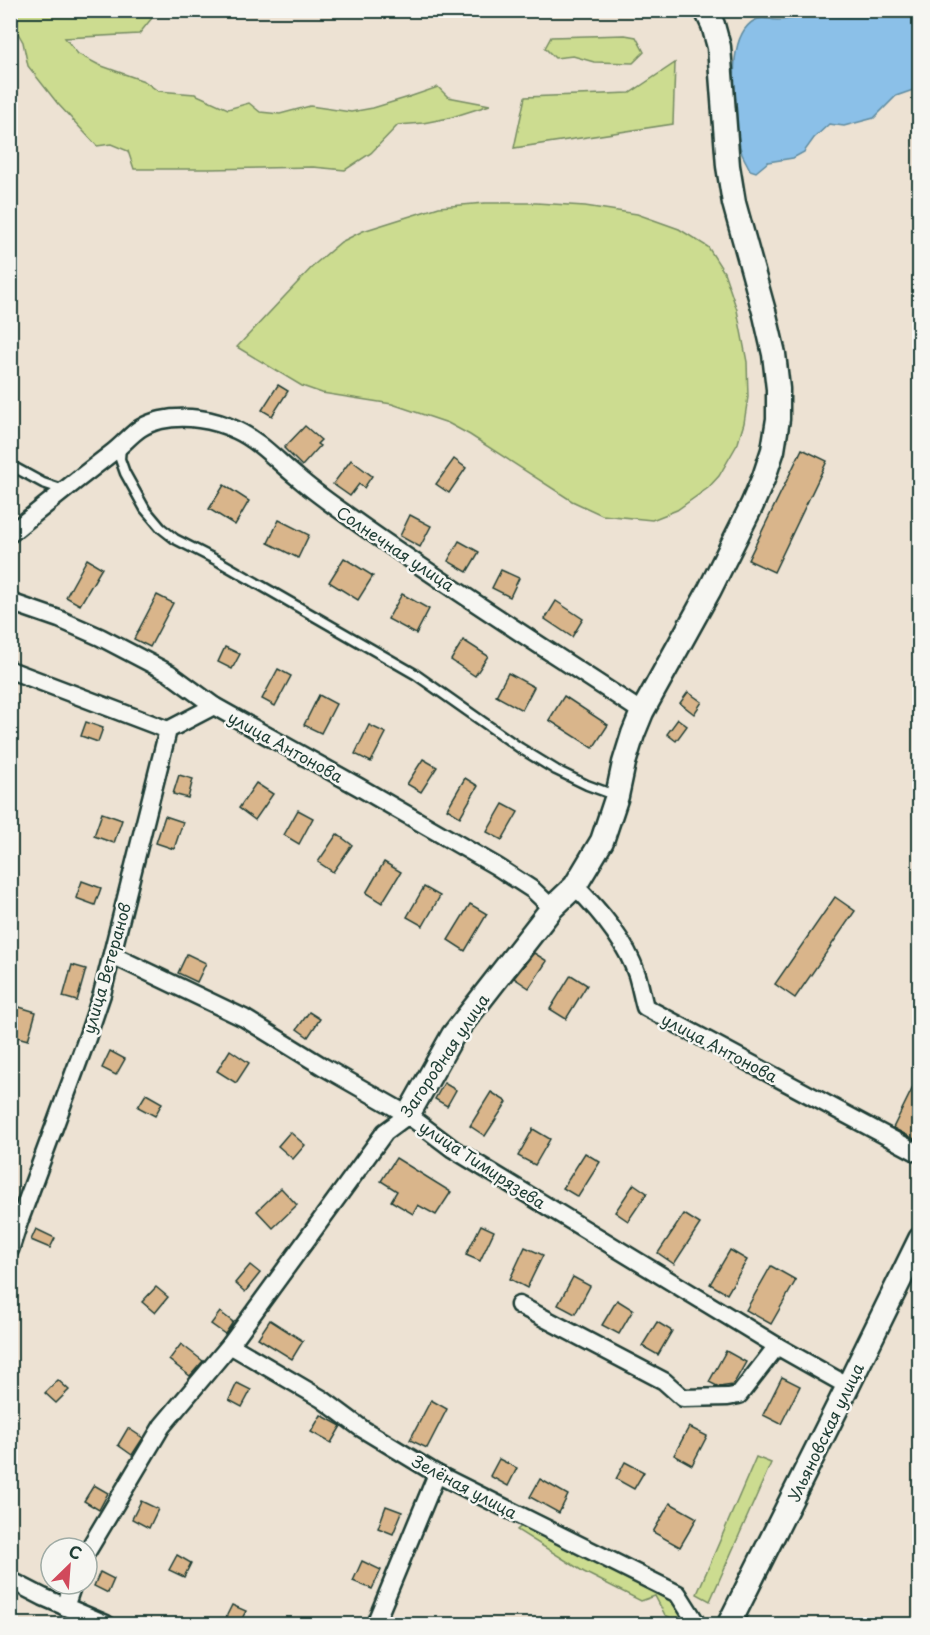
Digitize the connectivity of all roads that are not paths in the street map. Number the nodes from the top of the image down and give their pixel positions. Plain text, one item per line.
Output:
1 (706, 10) edge
2 (122, 445) junction
3 (10, 465) edge
4 (64, 490) junction
5 (10, 534) edge
6 (10, 602) edge
7 (10, 670) edge
8 (214, 706) junction
9 (642, 712) junction
10 (168, 730) junction
11 (617, 796) junction
12 (575, 886) junction
13 (552, 909) junction
14 (112, 955) junction
15 (408, 1115) junction
16 (920, 1154) edge
17 (920, 1239) edge
18 (10, 1250) edge
19 (519, 1305) dead end
20 (230, 1345) junction
21 (777, 1346) junction
22 (848, 1386) junction
23 (437, 1474) junction
24 (97, 1536) edge
25 (10, 1580) edge
26 (69, 1596) edge
27 (65, 1607) junction
28 (106, 1624) edge
29 (375, 1624) edge
30 (697, 1624) edge
31 (729, 1624) edge

1 - 9 street, Загородная улица
2 - 4 street
2 - 9 street, Солнечная улица
2 - 11 lane
3 - 4 lane
4 - 5 street
6 - 8 street, улица Антонова
7 - 10 street
8 - 10 street
8 - 13 street, улица Антонова
9 - 11 street, Загородная улица
10 - 14 street, улица Ветеранов
11 - 12 street, Загородная улица
12 - 13 street, Загородная улица
12 - 16 street, улица Антонова
13 - 15 street, Загородная улица
14 - 15 street, улица Тимирязева
14 - 18 street, улица Ветеранов
15 - 20 street, Загородная улица
15 - 21 street, улица Тимирязева
17 - 22 street, Ульяновская улица
19 - 21 street
20 - 23 street, Зелёная улица
20 - 24 street, Загородная улица
21 - 22 street, улица Тимирязева
22 - 31 street, Ульяновская улица
23 - 29 street
23 - 30 street, Зелёная улица
25 - 27 street
26 - 27 street
27 - 28 street

